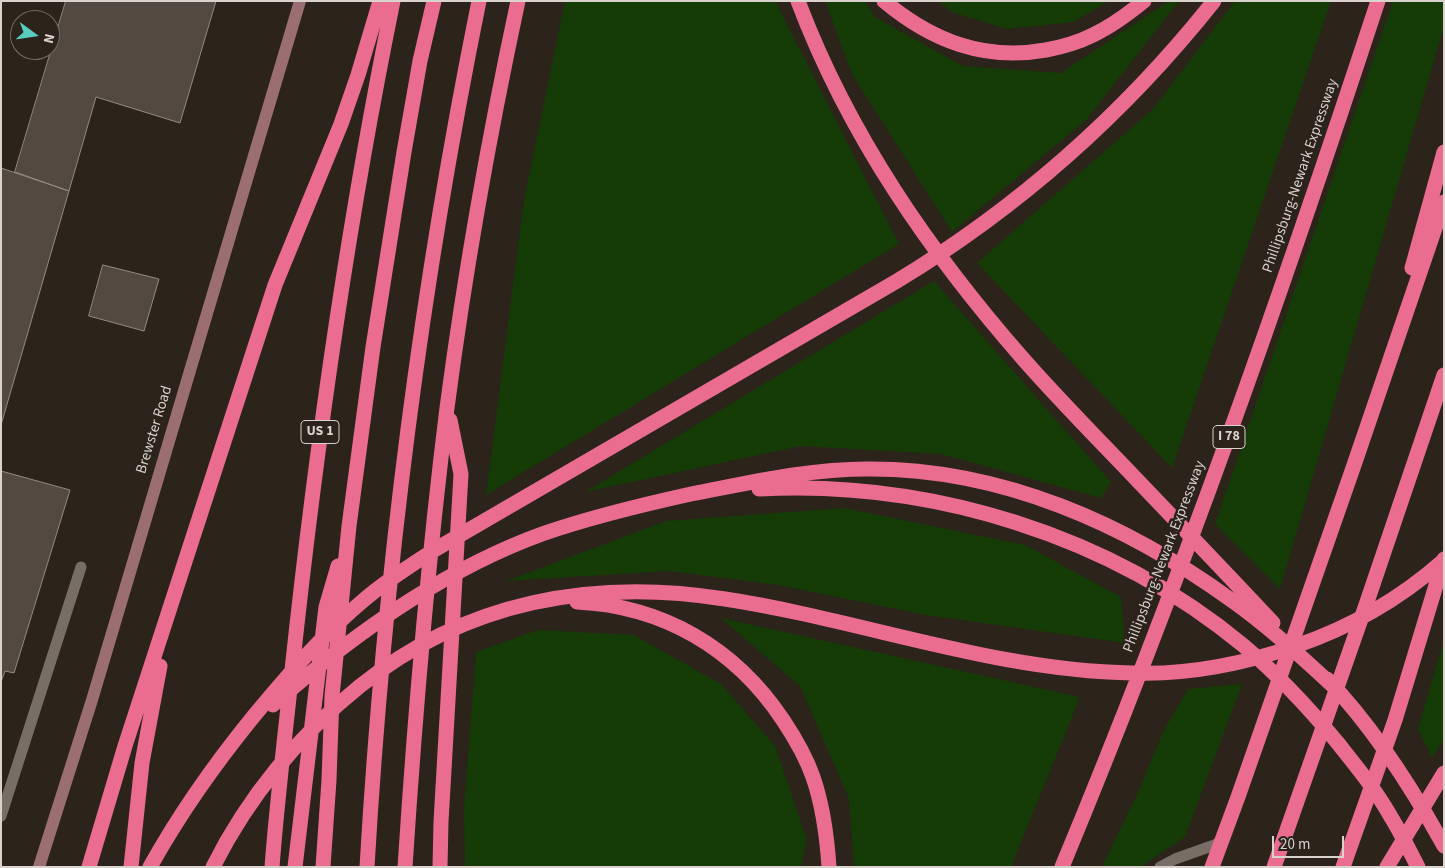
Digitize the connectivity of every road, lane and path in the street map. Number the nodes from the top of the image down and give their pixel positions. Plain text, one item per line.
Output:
1 (300, 1) edge
2 (380, 1) edge
3 (393, 1) edge
4 (434, 1) edge
5 (479, 1) edge
6 (518, 1) edge
7 (798, 1) edge
8 (884, 1) edge
9 (1144, 1) edge
10 (1214, 1) edge
11 (1378, 1) edge
12 (1444, 152) edge
13 (1444, 202) edge
14 (1444, 375) edge
15 (448, 406) junction
16 (1353, 468) junction
17 (673, 498) junction
18 (349, 526) junction
19 (1444, 559) edge
20 (81, 567) dead end
21 (180, 577) junction
22 (505, 609) junction
23 (1334, 686) junction
24 (227, 749) junction
25 (1444, 773) edge
26 (1, 816) edge
27 (1220, 843) junction
28 (1444, 846) edge
29 (215, 863) edge
30 (829, 864) edge
31 (39, 867) edge
32 (89, 867) edge
33 (131, 867) edge
34 (150, 867) edge
35 (272, 867) edge
36 (294, 867) edge
37 (323, 867) edge
38 (367, 867) edge
39 (405, 867) edge
40 (440, 867) edge
41 (1062, 867) edge
42 (1160, 867) edge
43 (1212, 867) edge
44 (1274, 867) edge
45 (1343, 867) edge
46 (1387, 867) edge
47 (1418, 867) edge

1 - 31 street, Brewster Road
2 - 21 highway
3 - 35 highway, US 1
4 - 18 highway
5 - 38 highway
6 - 15 highway
7 - 23 highway
8 - 9 highway
10 - 24 highway
11 - 41 highway, Phillipsburg-Newark Expressway / I 78
12 - 16 highway
13 - 16 highway
14 - 44 highway
15 - 39 highway
15 - 40 highway
16 - 27 highway
17 - 23 highway
17 - 24 highway
17 - 47 highway
18 - 36 highway
18 - 37 highway
19 - 22 highway
19 - 45 highway
20 - 26 lane
21 - 32 highway
21 - 33 highway
22 - 29 highway
22 - 30 highway
23 - 28 highway
24 - 34 highway
25 - 46 highway
27 - 42 lane
27 - 43 highway

